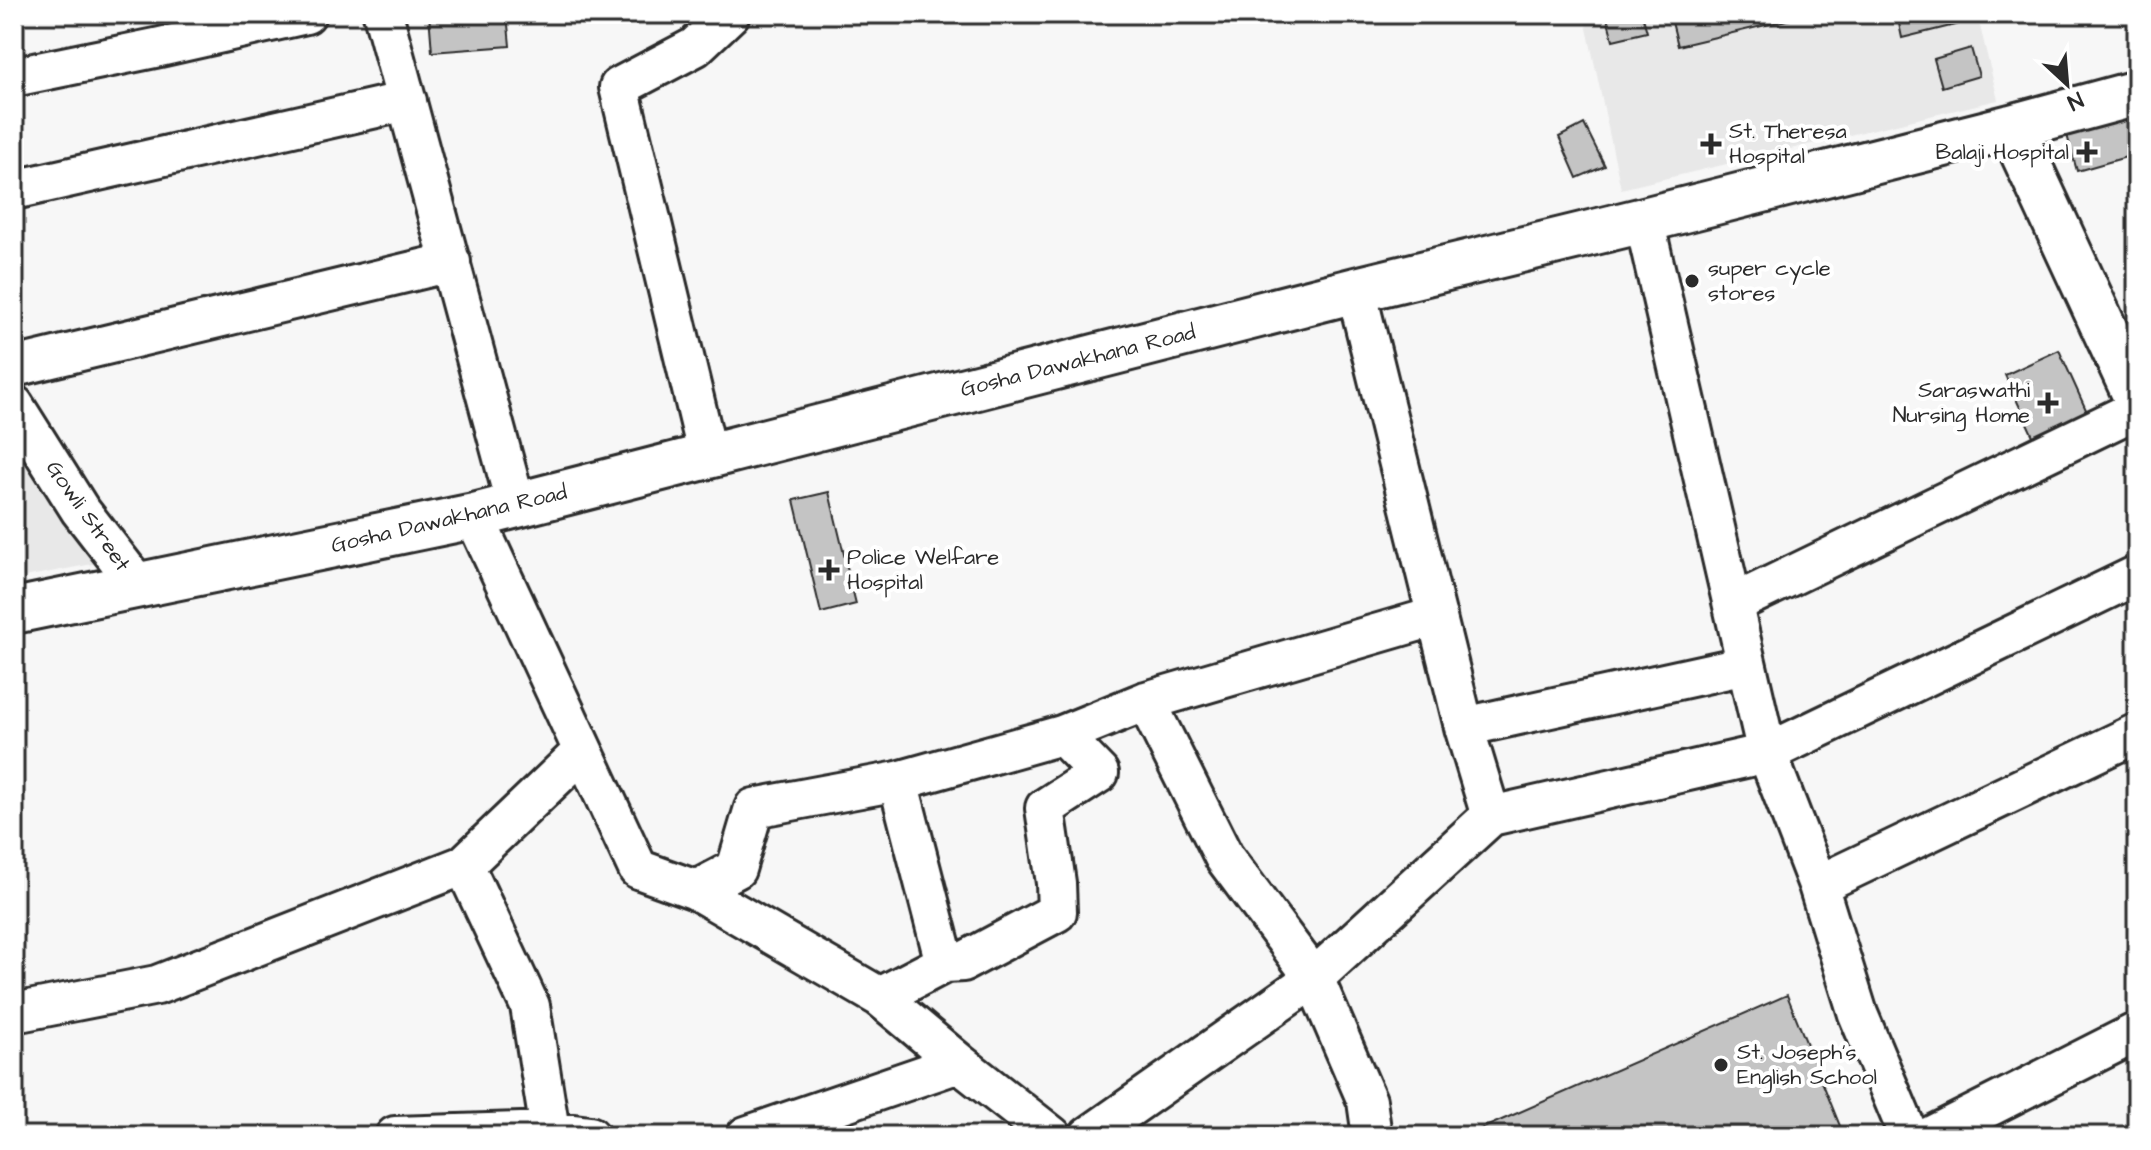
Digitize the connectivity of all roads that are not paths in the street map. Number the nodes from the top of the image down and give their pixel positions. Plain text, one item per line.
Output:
1 (306, 14) edge
2 (383, 14) edge
3 (730, 14) edge
4 (14, 77) edge
5 (2137, 93) edge
6 (407, 101) junction
7 (2011, 127) junction
8 (14, 190) edge
9 (1644, 220) junction
10 (451, 262) junction
11 (1356, 290) junction
12 (14, 367) edge
13 (2137, 399) edge
14 (14, 405) edge
15 (2137, 409) edge
16 (708, 456) junction
17 (516, 506) junction
18 (474, 516) junction
19 (2137, 575) edge
20 (138, 585) junction
21 (1733, 604) junction
22 (14, 611) edge
23 (1437, 616) junction
24 (1746, 665) junction
25 (1146, 701) junction
26 (1464, 727) junction
27 (2137, 733) edge
28 (1062, 735) junction
29 (583, 751) junction
30 (1767, 753) junction
31 (898, 781) junction
32 (1491, 816) junction
33 (464, 865) junction
34 (1818, 885) junction
35 (696, 890) junction
36 (945, 963) junction
37 (1314, 978) junction
38 (880, 997) junction
39 (14, 1013) edge
40 (2137, 1032) edge
41 (959, 1063) junction
42 (550, 1131) junction
43 (395, 1136) edge
44 (590, 1136) edge
45 (746, 1136) edge
46 (1052, 1136) edge
47 (1089, 1136) edge
48 (1372, 1136) edge
49 (1909, 1136) edge
50 (1931, 1136) edge

1 - 4 street
2 - 6 street
3 - 16 street
5 - 7 street, Gosha Dawakhana Road
6 - 8 street
6 - 10 street
7 - 9 street, Gosha Dawakhana Road
7 - 13 street
9 - 11 street, Gosha Dawakhana Road
9 - 21 street
10 - 12 street
10 - 17 street
11 - 16 street, Gosha Dawakhana Road
11 - 23 street
14 - 20 street, Gowli Street
15 - 21 street
16 - 17 street, Gosha Dawakhana Road
17 - 18 street, Gosha Dawakhana Road
18 - 20 street, Gosha Dawakhana Road
18 - 29 street
19 - 30 street
20 - 22 street, Gosha Dawakhana Road
21 - 24 street
23 - 25 street
23 - 26 street
24 - 26 street
24 - 30 street
25 - 28 street
25 - 37 street
26 - 32 street
27 - 34 street
28 - 31 street
28 - 36 street
29 - 33 street
29 - 35 street
30 - 32 street
30 - 34 street
31 - 35 street
31 - 36 street
32 - 37 street
33 - 39 street
33 - 42 street
34 - 49 street
35 - 38 street
36 - 38 street
37 - 47 street
37 - 48 street
38 - 41 street
40 - 50 street
41 - 45 street
41 - 46 street
42 - 43 street
42 - 44 street

